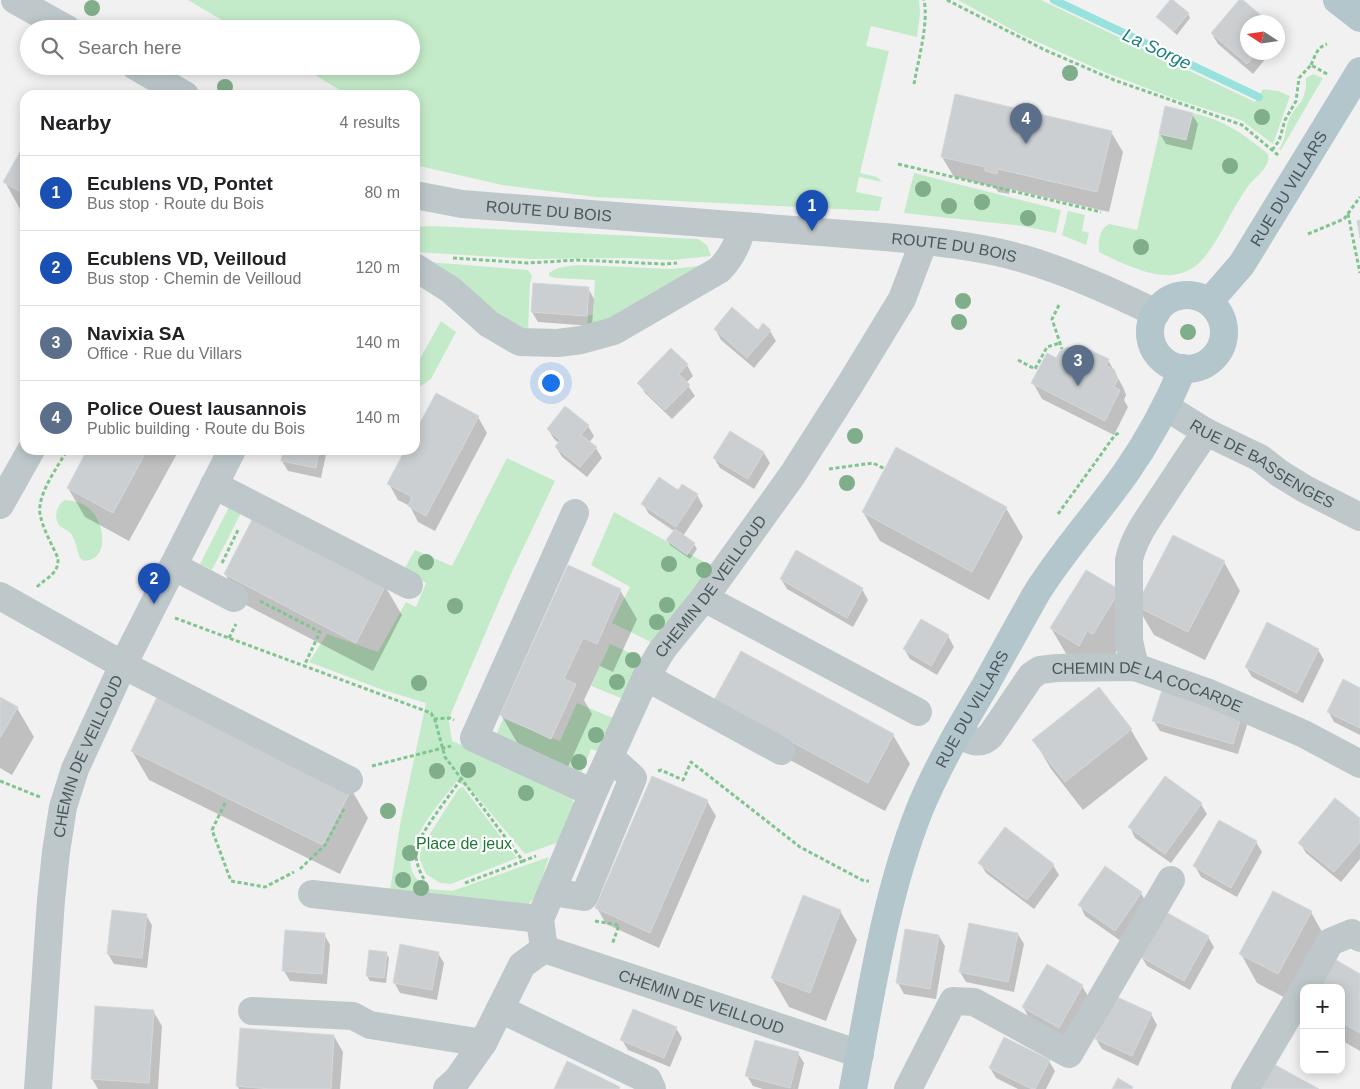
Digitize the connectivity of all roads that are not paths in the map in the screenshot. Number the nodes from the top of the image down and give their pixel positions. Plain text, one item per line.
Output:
1 (15, 0) edge
2 (1337, 0) edge
3 (1360, 18) edge
4 (51, 20) edge
5 (1360, 71) edge
6 (151, 75) edge
7 (176, 90) edge
8 (420, 196) edge
9 (742, 227) junction
10 (924, 241) junction
11 (420, 270) edge
12 (1209, 302) junction
13 (1156, 313) junction
14 (1183, 368) junction
15 (1166, 407) junction
16 (1206, 432) junction
17 (28, 455) edge
18 (229, 455) edge
19 (214, 485) junction
20 (0, 505) edge
21 (575, 513) dead end
22 (1360, 517) edge
23 (173, 566) junction
24 (409, 585) dead end
25 (222, 592) road end
26 (0, 596) edge
27 (704, 598) junction
28 (123, 665) junction
29 (1135, 668) junction
30 (646, 677) junction
31 (918, 712) dead end
32 (957, 734) junction
33 (781, 751) dead end
34 (610, 757) junction
35 (1360, 764) edge
36 (349, 791) road end
37 (593, 793) junction
38 (1171, 880) dead end
39 (552, 892) junction
40 (312, 894) dead end
41 (540, 919) junction
42 (1360, 938) edge
43 (544, 950) junction
44 (1306, 984) edge
45 (1300, 995) edge
46 (500, 1009) junction
47 (252, 1011) dead end
48 (482, 1043) junction
49 (860, 1054) junction
50 (38, 1089) edge
51 (447, 1089) edge
52 (652, 1089) edge
53 (853, 1089) edge
54 (908, 1089) edge
55 (1245, 1089) edge

1 - 4 street
2 - 3 main road
5 - 12 main road, RUE DU VILLARS
6 - 7 street
8 - 9 street, ROUTE DU BOIS
9 - 10 street, ROUTE DU BOIS
9 - 11 street
10 - 13 street, ROUTE DU BOIS
10 - 27 street, CHEMIN DE VEILLOUD
12 - 13 main road
12 - 14 main road
13 - 14 main road
14 - 15 main road, RUE DU VILLARS
15 - 16 street, RUE DE BASSENGES
15 - 32 main road, RUE DU VILLARS
16 - 22 street, RUE DE BASSENGES
16 - 29 street
17 - 20 street
18 - 19 street, CHEMIN DE VEILLOUD
19 - 23 street, CHEMIN DE VEILLOUD
19 - 24 street
21 - 37 street
23 - 25 street
23 - 28 street, CHEMIN DE VEILLOUD
26 - 28 street
27 - 30 street, CHEMIN DE VEILLOUD
27 - 31 street
28 - 36 street
28 - 50 street, CHEMIN DE VEILLOUD
29 - 32 street, CHEMIN DE LA COCARDE
29 - 35 street, CHEMIN DE LA COCARDE
30 - 33 street
30 - 34 street, CHEMIN DE VEILLOUD
32 - 49 main road, RUE DU VILLARS
34 - 37 street, CHEMIN DE VEILLOUD
34 - 39 street
37 - 39 street, CHEMIN DE VEILLOUD
38 - 54 street
39 - 41 street, CHEMIN DE VEILLOUD
40 - 41 street
41 - 43 street
42 - 44 street
43 - 46 street
43 - 49 street, CHEMIN DE VEILLOUD
45 - 55 street
46 - 48 street
46 - 52 street
47 - 48 street
48 - 51 street
49 - 53 main road, RUE DU VILLARS

